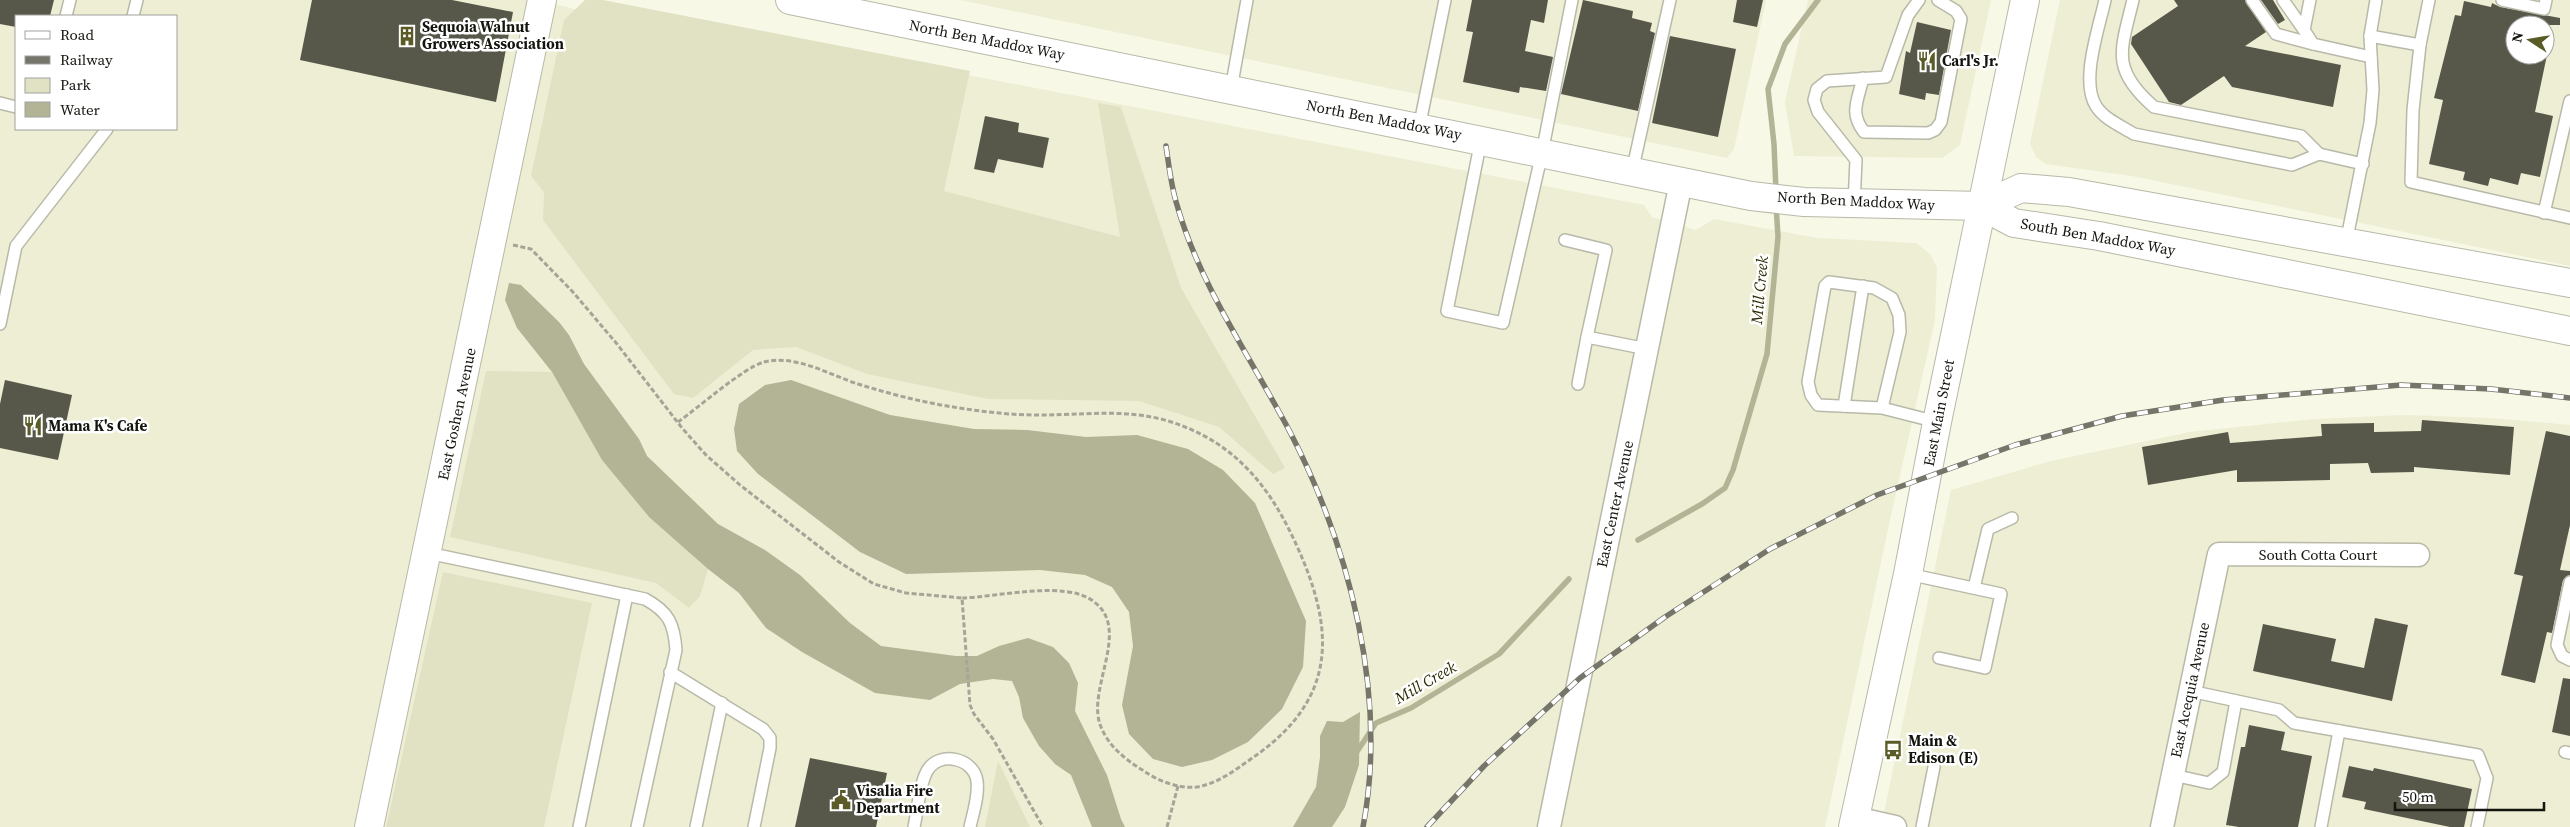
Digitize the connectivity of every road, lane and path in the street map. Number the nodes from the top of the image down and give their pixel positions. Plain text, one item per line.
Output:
1 (70, 0) edge
2 (137, 0) edge
3 (542, 0) edge
4 (790, 0) edge
5 (1247, 0) edge
6 (1445, 0) edge
7 (1572, 0) edge
8 (1670, 0) edge
9 (1919, 0) edge
10 (1938, 0) edge
11 (2025, 0) edge
12 (2105, 0) edge
13 (2133, 0) edge
14 (2252, 0) edge
15 (2282, 0) edge
16 (2310, 0) edge
17 (2376, 0) edge
18 (2429, 0) edge
19 (2502, 0) edge
20 (2546, 0) edge
21 (66, 15) edge
22 (133, 15) edge
23 (2304, 30) junction
24 (2370, 36) junction
25 (2313, 44) junction
26 (2420, 45) junction
27 (2371, 56) junction
28 (1863, 78) junction
29 (1231, 89) junction
30 (2570, 100) edge
31 (0, 103) edge
32 (15, 107) edge
33 (1419, 128) junction
34 (106, 130) edge
35 (1481, 140) junction
36 (1542, 153) junction
37 (2319, 154) junction
38 (2363, 164) junction
39 (1632, 172) junction
40 (1681, 182) junction
41 (1854, 204) junction
42 (1982, 206) junction
43 (2544, 213) junction
44 (2570, 218) edge
45 (493, 240) junction
46 (1565, 240) dead end
47 (2346, 244) junction
48 (2570, 283) edge
49 (1863, 286) junction
50 (0, 324) edge
51 (2570, 331) edge
52 (1587, 337) junction
53 (1647, 349) junction
54 (1578, 384) dead end
55 (1844, 406) junction
56 (1882, 408) junction
57 (678, 422) junction
58 (1937, 422) junction
59 (2012, 518) dead end
60 (428, 553) junction
61 (2219, 554) joint
62 (2418, 555) dead end
63 (1908, 574) junction
64 (2570, 582) edge
65 (1974, 588) junction
66 (627, 595) junction
67 (962, 598) junction
68 (1939, 658) dead end
69 (2570, 660) edge
70 (670, 672) junction
71 (2190, 691) junction
72 (2236, 701) junction
73 (722, 703) junction
74 (2339, 731) junction
75 (1934, 767) dead end
76 (2173, 775) junction
77 (1178, 786) junction
78 (1854, 823) edge
79 (369, 827) edge
80 (579, 827) edge
81 (637, 827) edge
82 (696, 827) edge
83 (754, 827) edge
84 (914, 827) edge
85 (970, 827) edge
86 (1043, 827) edge
87 (1167, 827) edge
88 (1549, 827) edge
89 (1896, 827) edge
90 (1922, 827) edge
91 (2162, 827) edge
92 (2321, 827) edge
93 (2476, 827) edge

1 - 21 lane
2 - 22 lane
3 - 45 main road, East Goshen Avenue
4 - 29 main road, North Ben Maddox Way
5 - 29 lane
6 - 33 lane
7 - 36 lane
8 - 39 lane
9 - 28 lane
10 - 28 lane
11 - 42 main road, East Main Street
12 - 37 lane
13 - 37 lane
14 - 25 lane
15 - 23 lane
16 - 23 lane
17 - 24 lane
18 - 26 lane
19 - 20 lane
23 - 25 lane
24 - 26 lane
24 - 27 lane
25 - 27 lane
26 - 43 lane
27 - 38 lane
28 - 41 lane
29 - 33 main road, North Ben Maddox Way
30 - 43 lane
31 - 32 lane
33 - 35 main road, North Ben Maddox Way
34 - 50 lane
35 - 36 main road, North Ben Maddox Way
35 - 36 lane
36 - 39 main road, North Ben Maddox Way
37 - 38 lane
38 - 47 lane
39 - 40 main road, North Ben Maddox Way
40 - 41 main road, North Ben Maddox Way
40 - 53 street, East Center Avenue
41 - 42 main road, North Ben Maddox Way
42 - 47 main road
42 - 51 main road, South Ben Maddox Way
42 - 58 main road, East Main Street
43 - 44 lane
45 - 57 path
45 - 60 main road, East Goshen Avenue
46 - 52 lane
47 - 48 main road
49 - 55 lane
49 - 55 lane
49 - 56 lane
52 - 53 lane
52 - 54 lane
53 - 88 street, East Center Avenue
55 - 56 lane
56 - 58 lane
57 - 67 path
57 - 77 path
58 - 63 main road, East Main Street
59 - 65 lane
60 - 66 lane
60 - 79 main road, East Goshen Avenue
61 - 62 street, South Cotta Court
61 - 71 street, East Acequia Avenue
63 - 65 lane
63 - 78 main road, East Main Street
64 - 69 lane
65 - 68 lane
66 - 70 lane
66 - 80 lane
67 - 77 path
67 - 86 path
70 - 73 lane
70 - 81 lane
71 - 72 lane
71 - 76 street, East Acequia Avenue
72 - 74 lane
72 - 76 lane
73 - 82 lane
73 - 83 lane
74 - 92 lane
74 - 93 lane
75 - 90 lane
76 - 91 street, East Acequia Avenue
77 - 87 path
78 - 89 street
84 - 85 lane

